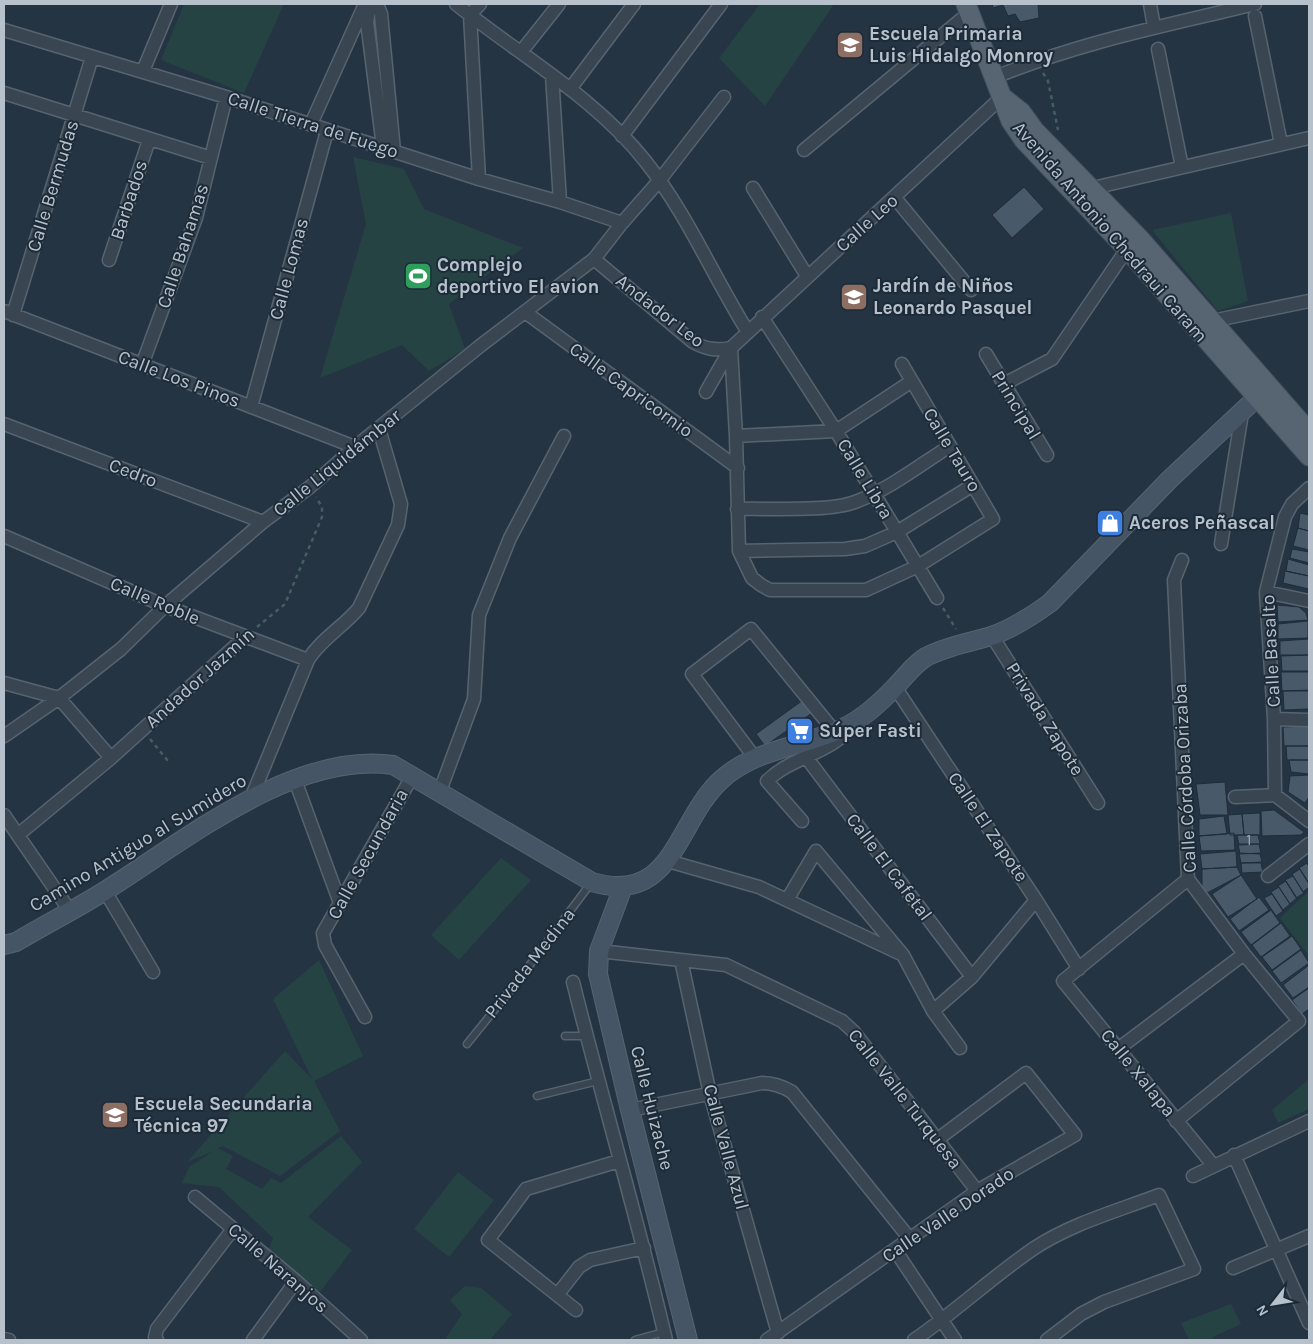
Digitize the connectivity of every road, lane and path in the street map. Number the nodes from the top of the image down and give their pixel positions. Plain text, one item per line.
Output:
1 (171, 4) edge
2 (365, 4) edge
3 (370, 4) edge
4 (377, 4) edge
5 (456, 4) edge
6 (480, 4) edge
7 (559, 4) edge
8 (634, 4) edge
9 (721, 4) edge
10 (1150, 4) edge
11 (968, 8) edge
12 (1255, 10) edge
13 (470, 15) junction
14 (1154, 27) junction
15 (4, 30) edge
16 (1158, 49) dead end
17 (521, 52) junction
18 (92, 57) junction
19 (1034, 61) junction
20 (143, 72) junction
21 (552, 75) junction
22 (993, 78) junction
23 (570, 89) junction
24 (724, 96) dead end
25 (226, 97) junction
26 (1002, 97) junction
27 (5, 98) edge
28 (75, 114) junction
29 (311, 124) junction
30 (327, 131) junction
31 (622, 136) junction
32 (1309, 138) edge
33 (150, 140) junction
34 (1281, 144) junction
35 (388, 149) junction
36 (804, 150) dead end
37 (211, 158) junction
38 (1063, 159) junction
39 (1182, 167) junction
40 (479, 179) junction
41 (659, 181) junction
42 (752, 188) dead end
43 (1093, 188) junction
44 (560, 202) junction
45 (898, 202) junction
46 (622, 223) junction
47 (1127, 249) junction
48 (594, 259) junction
49 (110, 260) dead end
50 (807, 276) junction
51 (970, 290) dead end
52 (1309, 301) edge
53 (525, 312) junction
54 (9, 313) edge
55 (762, 318) junction
56 (1212, 321) junction
57 (1193, 326) junction
58 (748, 332) junction
59 (730, 348) junction
60 (986, 354) dead end
61 (902, 364) dead end
62 (142, 365) junction
63 (912, 381) junction
64 (1004, 384) junction
65 (706, 392) dead end
66 (1262, 393) junction
67 (251, 406) junction
68 (1242, 413) junction
69 (4, 424) edge
70 (379, 429) junction
71 (836, 431) junction
72 (1309, 432) edge
73 (564, 436) dead end
74 (736, 436) junction
75 (950, 446) junction
76 (355, 447) junction
77 (1047, 455) dead end
78 (1309, 456) edge
79 (738, 468) junction
80 (973, 485) junction
81 (310, 487) junction
82 (1309, 488) edge
83 (873, 494) junction
84 (737, 509) junction
85 (263, 522) junction
86 (897, 532) junction
87 (4, 536) edge
88 (1221, 544) dead end
89 (740, 551) junction
90 (1182, 560) dead end
91 (918, 566) junction
92 (1266, 592) junction
93 (937, 598) joint
94 (1309, 601) edge
95 (166, 606) junction
96 (992, 636) junction
97 (244, 638) junction
98 (964, 643) junction
99 (308, 660) junction
100 (4, 684) edge
101 (895, 688) junction
102 (59, 698) junction
103 (1274, 719) junction
104 (1309, 720) edge
105 (856, 721) junction
106 (143, 730) junction
107 (835, 732) junction
108 (4, 736) edge
109 (806, 757) junction
110 (111, 758) junction
111 (755, 758) junction
112 (168, 761) dead end
113 (412, 775) junction
114 (295, 780) junction
115 (440, 791) junction
116 (1276, 795) junction
117 (252, 796) junction
118 (1235, 797) dead end
119 (1098, 803) dead end
120 (4, 815) edge
121 (802, 821) dead end
122 (1309, 821) edge
123 (19, 834) junction
124 (1309, 844) edge
125 (668, 861) junction
126 (1268, 876) dead end
127 (1188, 879) junction
128 (592, 882) junction
129 (622, 887) junction
130 (106, 891) junction
131 (787, 900) junction
132 (1036, 900) junction
133 (340, 903) junction
134 (70, 911) junction
135 (4, 945) edge
136 (600, 951) junction
137 (1244, 954) junction
138 (903, 955) junction
139 (681, 960) junction
140 (1079, 969) junction
141 (153, 972) dead end
142 (972, 977) junction
143 (573, 982) dead end
144 (933, 1011) junction
145 (365, 1017) dead end
146 (565, 1036) dead end
147 (586, 1036) junction
148 (467, 1044) dead end
149 (960, 1048) dead end
150 (1118, 1049) junction
151 (598, 1081) junction
152 (710, 1094) junction
153 (537, 1096) dead end
154 (630, 1110) junction
155 (1176, 1122) junction
156 (1309, 1122) edge
157 (938, 1139) junction
158 (1234, 1155) junction
159 (618, 1161) junction
160 (1213, 1165) junction
161 (1193, 1176) dead end
162 (977, 1190) junction
163 (195, 1197) dead end
164 (234, 1229) junction
165 (1309, 1236) edge
166 (910, 1239) junction
167 (644, 1248) junction
168 (896, 1250) junction
169 (1278, 1250) junction
170 (1233, 1268) dead end
171 (296, 1281) junction
172 (558, 1294) junction
173 (576, 1310) dead end
174 (942, 1321) junction
175 (1309, 1323) edge
176 (778, 1333) junction
177 (665, 1336) edge
178 (4, 1339) edge
179 (156, 1339) edge
180 (9, 1340) edge
181 (253, 1340) edge
182 (361, 1340) edge
183 (634, 1340) edge
184 (688, 1340) edge
185 (767, 1340) edge
186 (914, 1340) edge
187 (955, 1340) edge
188 (1047, 1340) edge

1 - 20 street
2 - 29 street
3 - 35 street
4 - 35 street
5 - 13 street
6 - 13 street
7 - 17 street
8 - 23 street
9 - 31 street
10 - 14 street
11 - 22 main road
11 - 36 street
12 - 14 street
12 - 34 street
13 - 17 street
13 - 40 street
14 - 19 street
15 - 18 street, Calle Tierra de Fuego
16 - 39 street
17 - 21 street
18 - 20 street, Calle Tierra de Fuego
18 - 28 street, Calle Bermudas
19 - 22 street
19 - 38 path
20 - 25 street, Calle Tierra de Fuego
21 - 23 street
21 - 44 street
22 - 26 main road
23 - 31 street
24 - 41 street, Calle Liquidámbar
25 - 29 street, Calle Tierra de Fuego
25 - 37 street, Calle Bahamas
26 - 38 main road, Avenida Antonio Chedraui Caram
26 - 45 street, Calle Leo
26 - 47 main road, Avenida Antonio Chedraui Caram
27 - 28 street
28 - 33 street
28 - 54 street, Calle Bermudas
29 - 30 street, Calle Tierra de Fuego
30 - 35 street, Calle Tierra de Fuego
30 - 67 street, Calle Lomas
31 - 41 street
32 - 34 street
33 - 37 street
33 - 49 street, Barbados
34 - 39 street
35 - 40 street, Calle Tierra de Fuego
37 - 62 street, Calle Bahamas
38 - 43 main road, Avenida Antonio Chedraui Caram
39 - 43 street
40 - 44 street, Calle Tierra de Fuego
41 - 46 street, Calle Liquidámbar
41 - 58 street
42 - 50 street
43 - 56 main road, Avenida Antonio Chedraui Caram
44 - 46 street, Calle Tierra de Fuego
45 - 50 street, Calle Leo
45 - 51 street
46 - 48 street, Calle Liquidámbar
47 - 57 main road, Avenida Antonio Chedraui Caram
47 - 64 street
48 - 53 street, Calle Liquidámbar
48 - 59 street, Andador Leo
50 - 55 street, Calle Leo
52 - 56 street
53 - 70 street, Calle Liquidámbar
53 - 79 street, Calle Capricornio
54 - 62 street, Calle Los Pinos
55 - 58 street, Calle Leo
55 - 71 street, Calle Libra
56 - 57 street
56 - 66 main road, Avenida Antonio Chedraui Caram
57 - 66 main road, Avenida Antonio Chedraui Caram
58 - 59 street, Calle Leo
59 - 65 street, Calle Leo
59 - 74 street
60 - 64 street, Principal
61 - 63 street, Calle Tauro
62 - 67 street, Calle Los Pinos
63 - 71 street
63 - 75 street, Calle Tauro
64 - 77 street, Principal
66 - 68 main road, Camino Antiguo al Sumidero
66 - 72 main road, Avenida Antonio Chedraui Caram
66 - 78 main road, Avenida Antonio Chedraui Caram
67 - 76 street, Calle Los Pinos
68 - 88 street
68 - 96 main road, Camino Antiguo al Sumidero
69 - 85 street, Cedro
70 - 76 street, Calle Liquidámbar
70 - 99 street
71 - 74 street
71 - 83 street, Calle Libra
73 - 115 street
74 - 79 street
75 - 80 street, Calle Tauro
75 - 83 street
76 - 81 street, Calle Liquidámbar
79 - 84 street
80 - 86 street
80 - 91 street, Calle Tauro
81 - 85 street, Calle Liquidámbar
81 - 97 path, Andador Jazmín
82 - 92 street, Calle Basalto
83 - 84 street
83 - 86 street, Calle Libra
84 - 89 street
85 - 95 street, Calle Liquidámbar
86 - 89 street
86 - 91 street, Calle Libra
87 - 95 street, Calle Roble
89 - 91 street
90 - 127 street, Calle Córdoba Orizaba
91 - 93 street, Calle Libra
92 - 94 street
92 - 103 street, Calle Basalto
93 - 98 path
95 - 97 street, Calle Roble
95 - 102 street, Calle Liquidámbar
96 - 98 main road, Camino Antiguo al Sumidero
96 - 119 street, Privada Zapote
97 - 99 street, Calle Roble
97 - 106 street, Andador Jazmín
98 - 101 main road, Camino Antiguo al Sumidero
99 - 117 street
100 - 102 street
101 - 105 main road, Camino Antiguo al Sumidero
101 - 132 street, Calle El Zapote
102 - 108 street, Calle Liquidámbar
102 - 110 street
103 - 104 street
103 - 116 street, Calle Basalto
105 - 107 main road, Camino Antiguo al Sumidero
105 - 109 street
106 - 110 street, Andador Jazmín
106 - 112 path
107 - 111 main road, Camino Antiguo al Sumidero
107 - 111 street
109 - 121 street
109 - 142 street, Calle El Cafetal
110 - 123 street, Andador Jazmín
111 - 125 main road, Camino Antiguo al Sumidero
113 - 114 main road, Camino Antiguo al Sumidero
113 - 115 main road, Camino Antiguo al Sumidero
113 - 133 street, Calle Secundaria
114 - 117 main road, Camino Antiguo al Sumidero
114 - 133 street
115 - 128 main road, Camino Antiguo al Sumidero
116 - 118 street
116 - 122 street
117 - 130 main road, Camino Antiguo al Sumidero
120 - 123 street
123 - 134 street
124 - 126 street
125 - 129 main road, Camino Antiguo al Sumidero
125 - 131 street
127 - 137 street, Calle Córdoba Orizaba
127 - 140 street
128 - 129 main road, Camino Antiguo al Sumidero
128 - 148 lane, Privada Medina
129 - 136 main road, Calle Huizache
130 - 134 main road, Camino Antiguo al Sumidero
130 - 141 street
131 - 138 street
131 - 138 street
132 - 140 street, Calle El Zapote
132 - 142 street
133 - 145 street, Calle Secundaria
134 - 135 main road, Camino Antiguo al Sumidero
136 - 139 street, Calle Valle Turquesa
136 - 154 main road, Calle Huizache
137 - 150 street
137 - 155 street, Calle Córdoba Orizaba
138 - 144 street
139 - 152 street, Calle Valle Azul
139 - 157 street, Calle Valle Turquesa
140 - 150 street, Calle Xalapa
142 - 144 street
143 - 147 street
144 - 149 street
146 - 147 lane
147 - 151 street
150 - 155 street, Calle Xalapa
151 - 153 lane
151 - 159 street
152 - 154 street
152 - 166 street
152 - 176 street, Calle Valle Azul
154 - 184 main road, Calle Huizache
155 - 160 street, Calle Xalapa
156 - 158 street
157 - 162 street, Calle Valle Turquesa
157 - 162 street, Calle Valle Dorado
158 - 160 street
158 - 169 street
159 - 167 street
159 - 172 street
160 - 161 street
162 - 166 street, Calle Valle Dorado
163 - 164 street, Calle Naranjos
164 - 171 street, Calle Naranjos
164 - 179 street
165 - 169 street
166 - 168 street, Calle Valle Dorado
167 - 172 street
167 - 177 street
168 - 174 street
168 - 176 street, Calle Valle Dorado
169 - 170 street
169 - 175 street
171 - 181 street
171 - 182 street, Calle Naranjos
172 - 173 street
174 - 186 street
174 - 187 street
174 - 188 street
176 - 185 street, Calle Valle Dorado
177 - 183 lane
178 - 180 street

